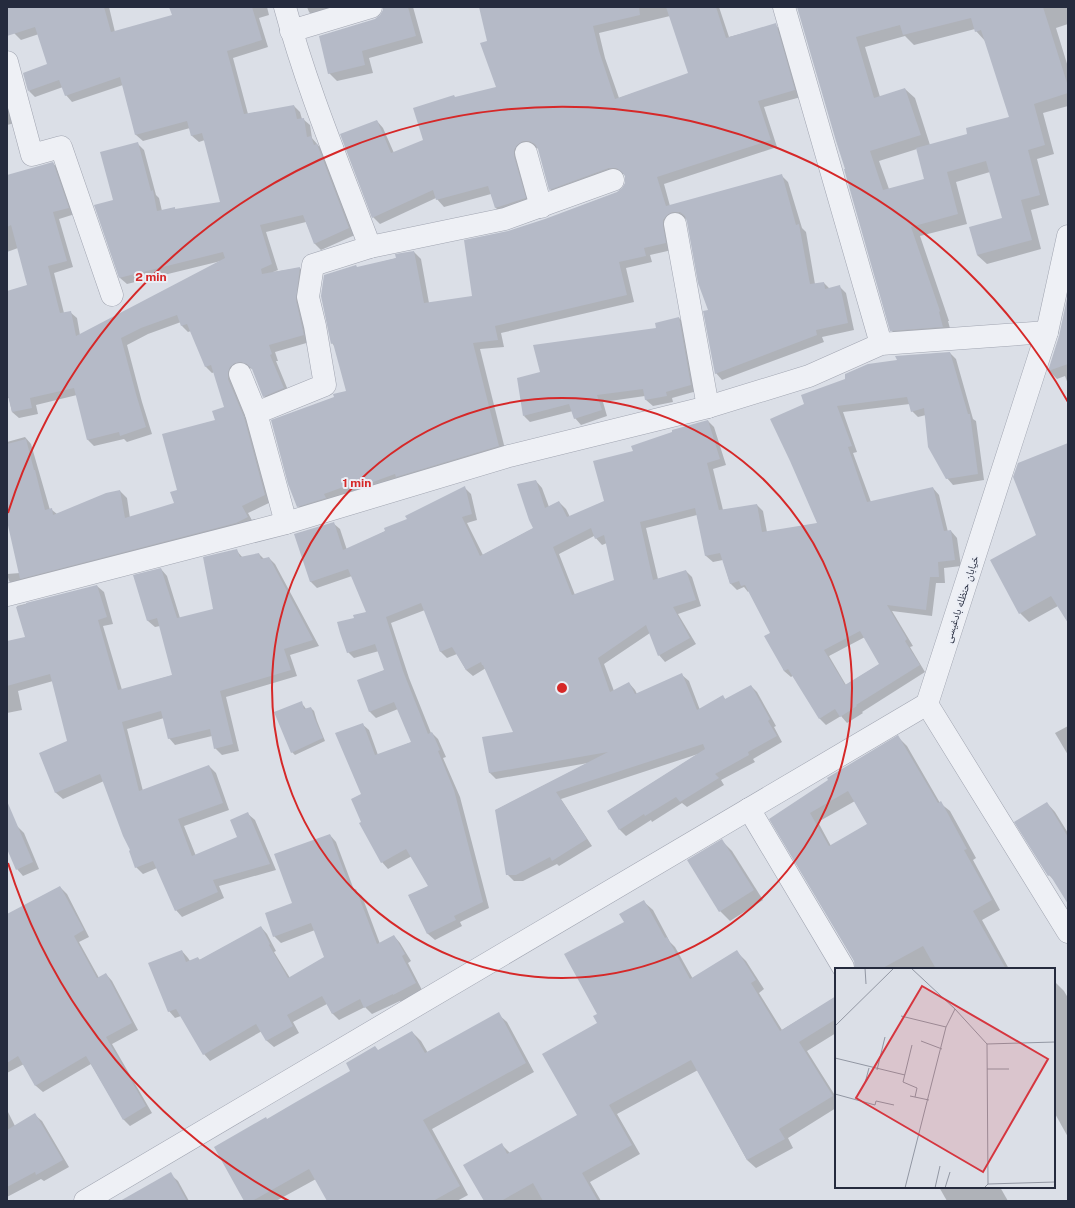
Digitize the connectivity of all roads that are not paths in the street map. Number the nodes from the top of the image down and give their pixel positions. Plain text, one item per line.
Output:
1 (284, 7) edge
2 (371, 7) edge
3 (784, 7) edge
4 (291, 31) junction
5 (7, 62) edge
6 (526, 153) dead end
7 (613, 180) dead end
8 (542, 207) junction
9 (676, 224) dead end
10 (1068, 236) edge
11 (370, 247) junction
12 (112, 295) dead end
13 (1047, 332) junction
14 (882, 344) junction
15 (240, 374) dead end
16 (708, 408) junction
17 (256, 414) junction
18 (286, 523) junction
19 (7, 595) edge
20 (927, 704) junction
21 (749, 809) junction
22 (1068, 932) edge
23 (843, 967) dead end
24 (85, 1201) edge

1 - 4 street
2 - 4 street
3 - 14 street
4 - 11 street
5 - 12 street
6 - 8 street
7 - 8 street
8 - 11 street
9 - 16 street
10 - 13 street, خیابان حنظله بادغیسی
11 - 17 street
13 - 14 street
13 - 20 street, خیابان حنظله بادغیسی
14 - 16 street
15 - 17 street
16 - 18 street
17 - 18 street
18 - 19 street
20 - 21 street
20 - 22 street
21 - 23 street
21 - 24 street

